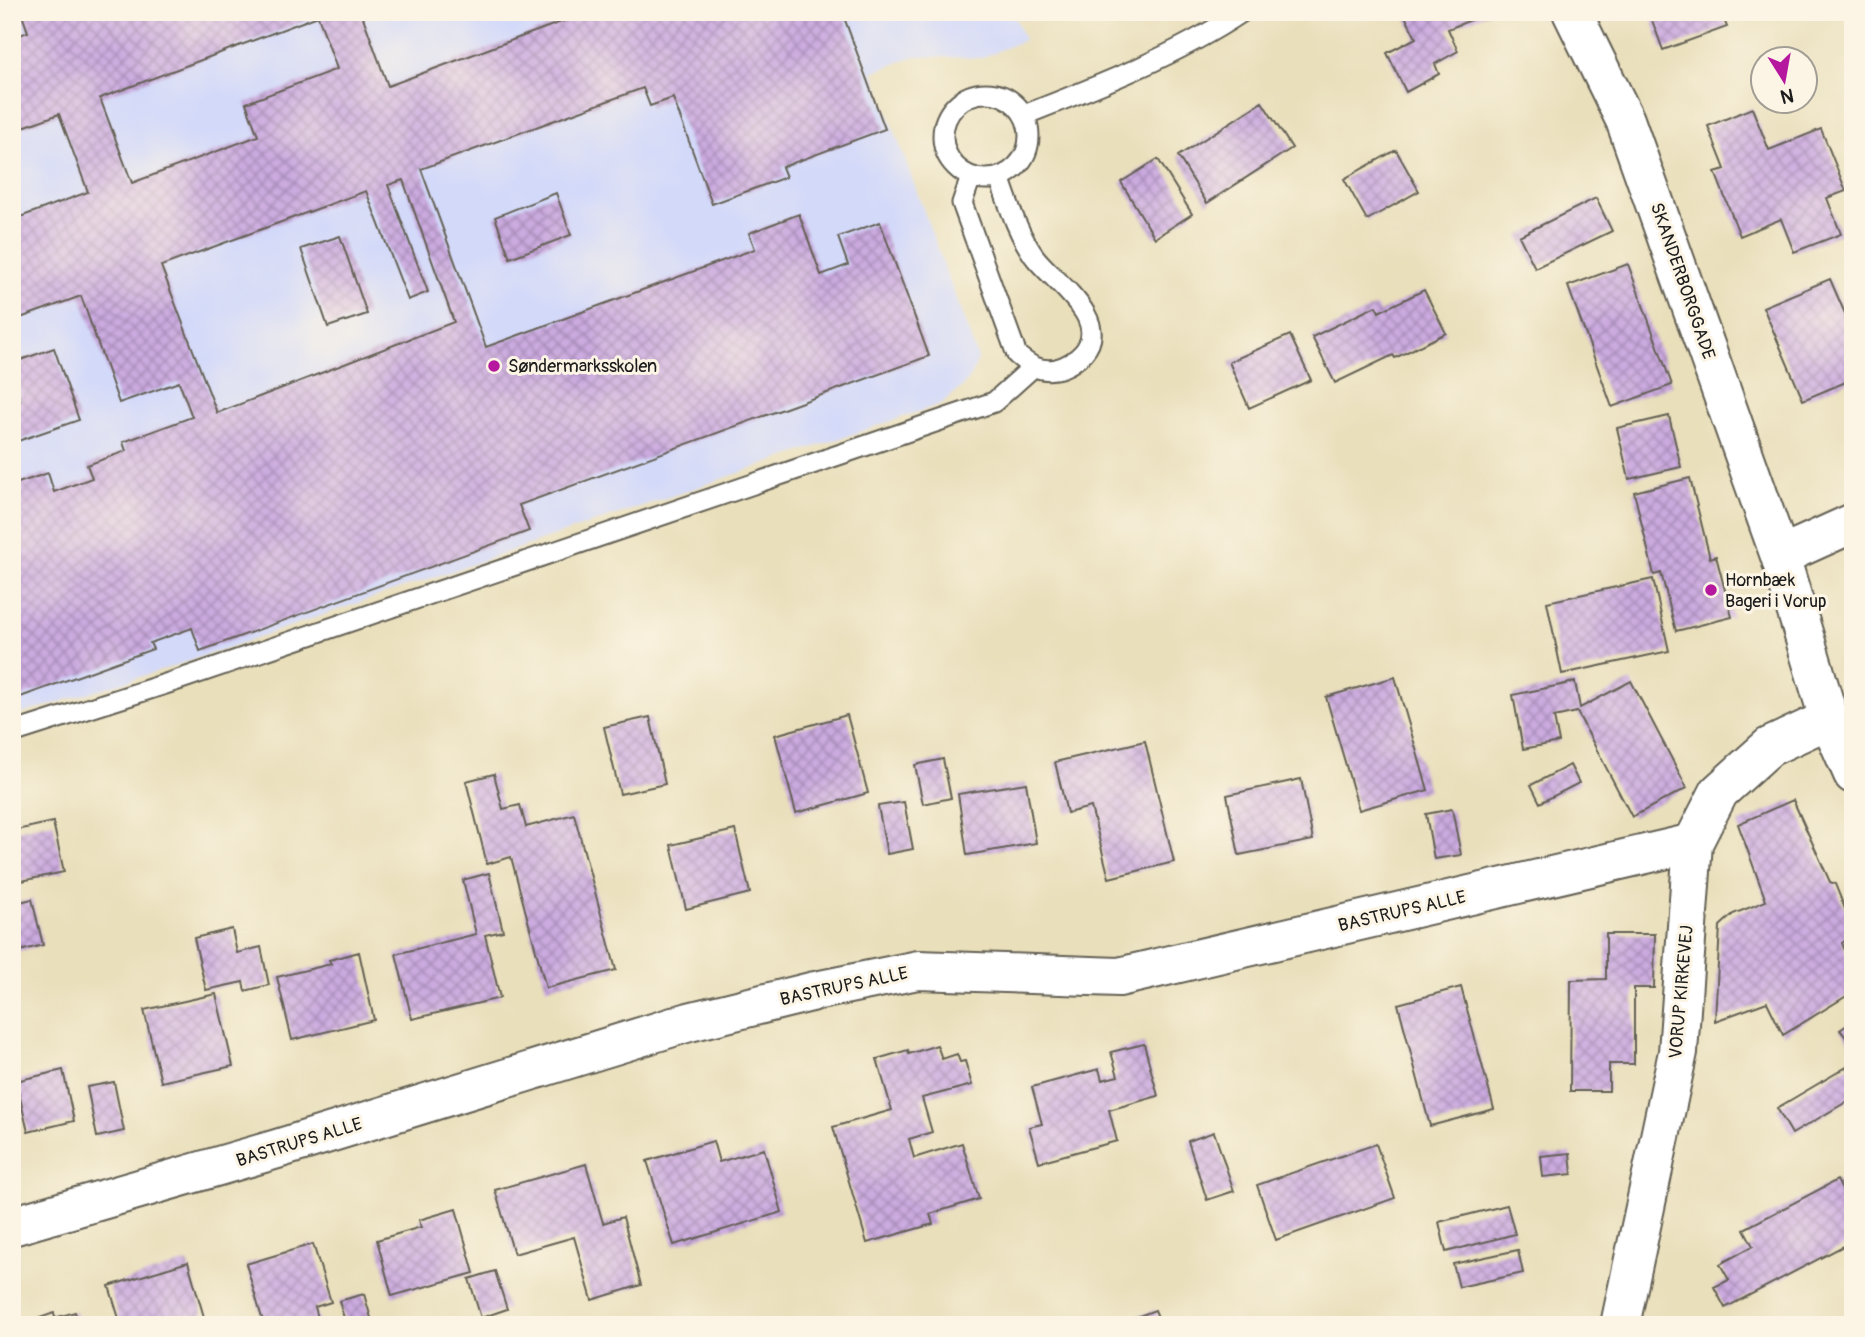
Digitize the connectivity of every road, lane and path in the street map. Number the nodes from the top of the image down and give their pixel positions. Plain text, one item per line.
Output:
1 (1242, 12) edge
2 (1572, 12) edge
3 (1024, 115) junction
4 (971, 177) junction
5 (999, 177) junction
6 (1032, 368) junction
7 (1853, 523) edge
8 (1780, 556) junction
9 (1829, 719) junction
10 (12, 733) edge
11 (1853, 774) edge
12 (1693, 843) junction
13 (12, 1226) edge
14 (1619, 1325) edge

1 - 3 lane
2 - 8 street, SKANDERBORGGADE
3 - 4 lane
3 - 5 lane
4 - 5 lane
4 - 6 lane
5 - 6 lane
6 - 10 lane
7 - 8 street
8 - 9 street, SKANDERBORGGADE
9 - 11 street, SKANDERBORGGADE
9 - 12 street, VORUP KIRKEVEJ
12 - 13 street, BASTRUPS ALLE
12 - 14 street, VORUP KIRKEVEJ

